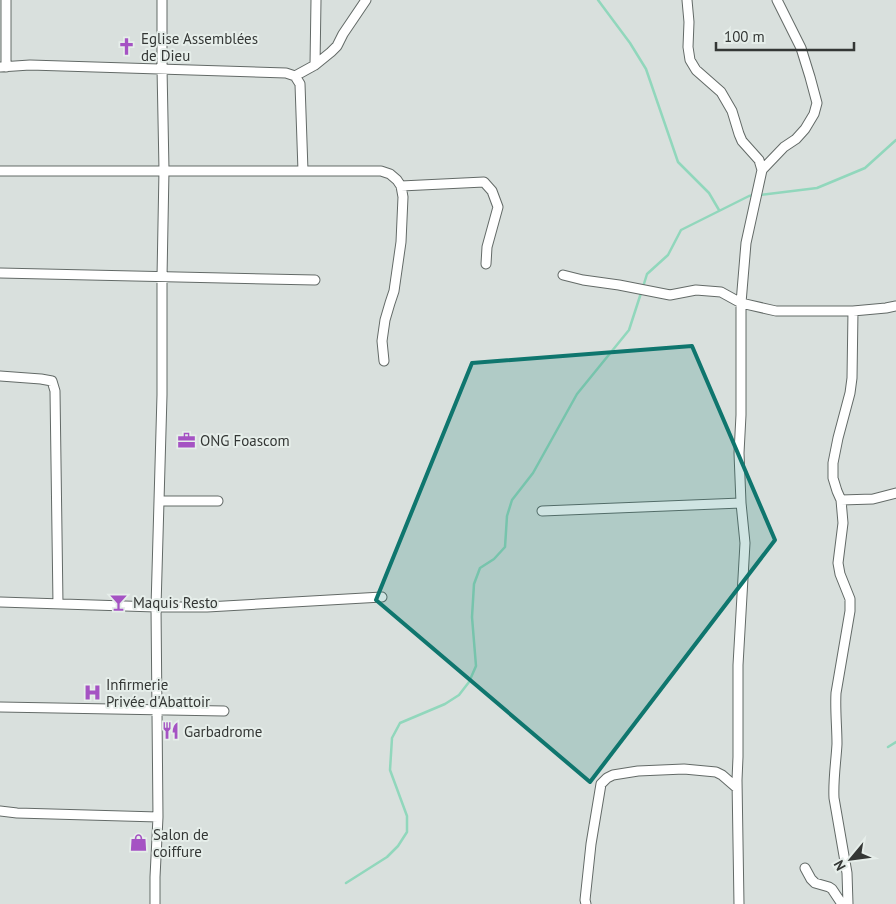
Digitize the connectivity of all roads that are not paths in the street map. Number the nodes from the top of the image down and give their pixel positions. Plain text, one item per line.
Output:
1 (6, 0) edge
2 (162, 0) edge
3 (316, 0) edge
4 (366, 0) edge
5 (687, 0) edge
6 (777, 0) edge
7 (315, 65) junction
8 (3, 67) edge
9 (162, 68) junction
10 (295, 76) junction
11 (164, 170) junction
12 (304, 170) junction
13 (762, 170) junction
14 (0, 171) edge
15 (401, 186) junction
16 (486, 264) dead end
17 (0, 273) edge
18 (563, 275) dead end
19 (162, 278) junction
20 (315, 280) dead end
21 (741, 303) junction
22 (896, 306) edge
23 (853, 311) junction
24 (384, 361) dead end
25 (0, 376) edge
26 (896, 493) edge
27 (841, 500) junction
28 (159, 501) junction
29 (218, 501) dead end
30 (741, 503) junction
31 (542, 511) dead end
32 (382, 597) dead end
33 (0, 602) edge
34 (58, 604) junction
35 (156, 607) junction
36 (0, 706) edge
37 (157, 709) junction
38 (224, 711) dead end
39 (737, 788) junction
40 (0, 811) edge
41 (158, 816) junction
42 (805, 868) dead end
43 (155, 904) edge
44 (586, 904) edge
45 (739, 904) edge
46 (842, 904) edge
47 (848, 904) edge

1 - 8 street
2 - 9 street
3 - 7 street
4 - 7 street
5 - 13 street
6 - 13 street
7 - 10 street
8 - 9 street
9 - 10 street
9 - 11 street
10 - 12 street
11 - 12 street
11 - 14 street
11 - 19 street
12 - 15 street
13 - 21 street
15 - 16 street
15 - 24 street
17 - 19 street
18 - 21 street
19 - 20 street
19 - 28 street
21 - 23 street
21 - 30 street
22 - 23 street
23 - 27 street
25 - 34 street
26 - 27 street
27 - 47 street
28 - 29 street
28 - 35 street
30 - 31 street
30 - 39 street
32 - 35 street
33 - 34 street
34 - 35 street
35 - 37 street
36 - 37 street
37 - 38 street
37 - 41 street
39 - 44 street
39 - 45 street
40 - 41 street
41 - 43 street
42 - 46 street

